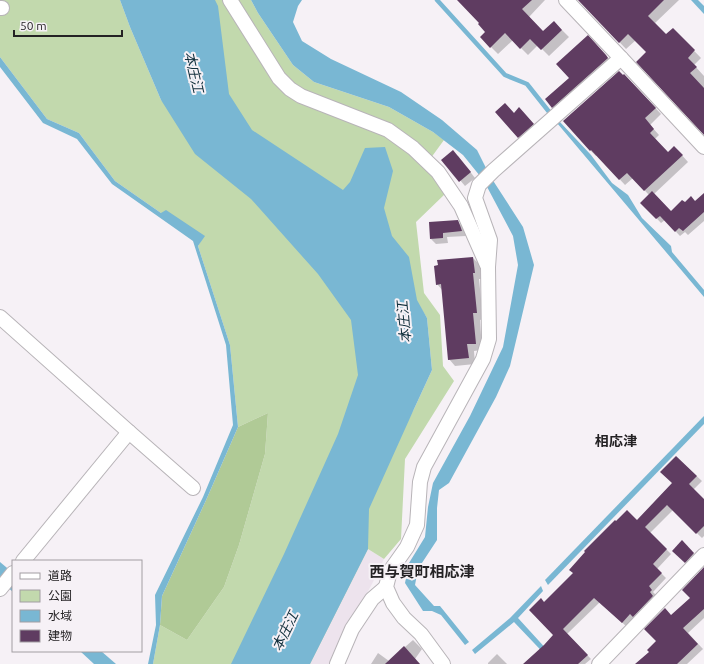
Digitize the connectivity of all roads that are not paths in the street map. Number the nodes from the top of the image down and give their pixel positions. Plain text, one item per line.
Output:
1 (230, 0) edge
2 (566, 0) edge
3 (621, 58) junction
4 (704, 147) edge
5 (488, 267) junction
6 (0, 317) edge
7 (129, 432) junction
8 (193, 488) dead end
9 (704, 555) edge
10 (24, 560) edge
11 (12, 574) edge
12 (386, 588) junction
13 (0, 589) edge
14 (337, 664) edge
15 (443, 664) edge
16 (599, 664) edge

1 - 5 street
2 - 3 street
3 - 4 street
3 - 5 street
5 - 12 street
6 - 7 street
7 - 8 street
7 - 10 street
9 - 16 street
11 - 13 street
12 - 14 street
12 - 15 street

